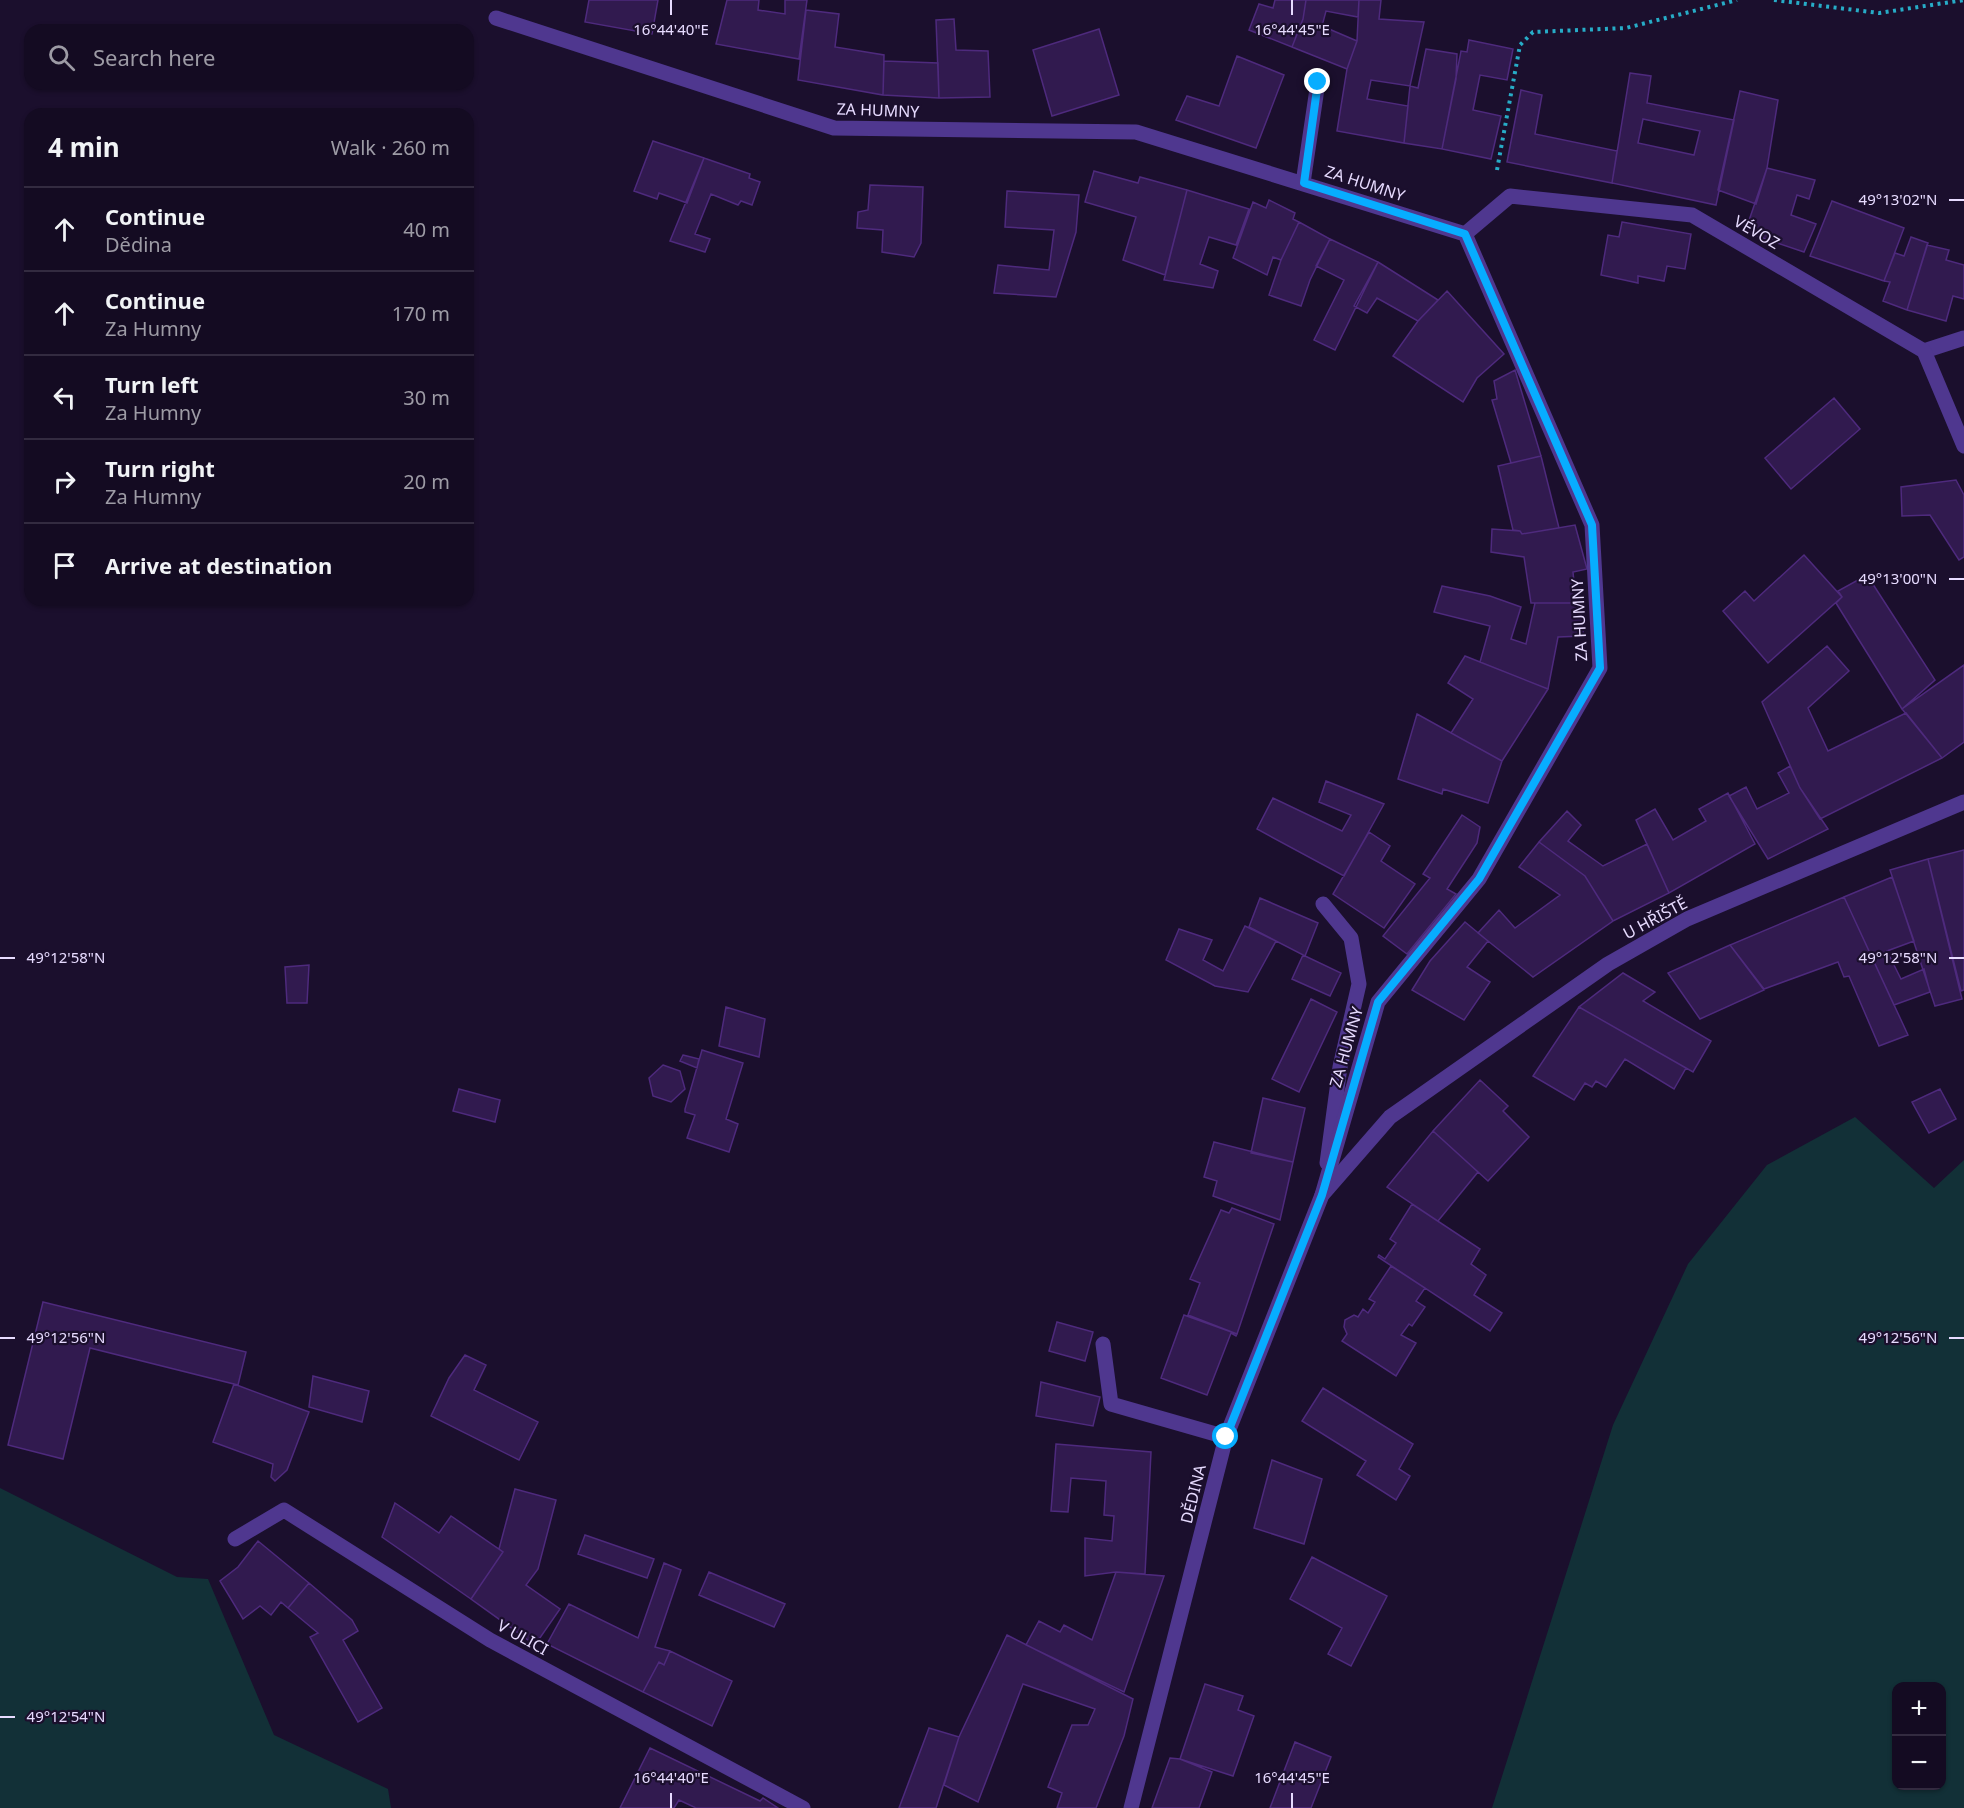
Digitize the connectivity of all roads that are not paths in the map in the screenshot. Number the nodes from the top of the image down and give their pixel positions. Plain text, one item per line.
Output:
1 (496, 18) dead end
2 (1318, 82) dead end
3 (1304, 183) junction
4 (1465, 234) junction
5 (1964, 338) edge
6 (1924, 351) junction
7 (1964, 446) edge
8 (1964, 802) edge
9 (1323, 904) dead end
10 (1390, 1117) joint
11 (1322, 1195) junction
12 (1103, 1344) dead end
13 (1226, 1437) junction
14 (235, 1539) dead end
15 (803, 1808) edge
16 (1131, 1808) edge

1 - 3 street, ZA HUMNY
2 - 3 street, ZA HUMNY
3 - 4 street, ZA HUMNY
4 - 6 street, VÉVOZ
4 - 11 street, ZA HUMNY
5 - 6 street
6 - 7 street
8 - 10 street, U HŘIŠTĚ
9 - 11 street
10 - 11 street, DĚDINA
11 - 13 street, DĚDINA
12 - 13 street
13 - 16 street, DĚDINA
14 - 15 street, V ULICI

